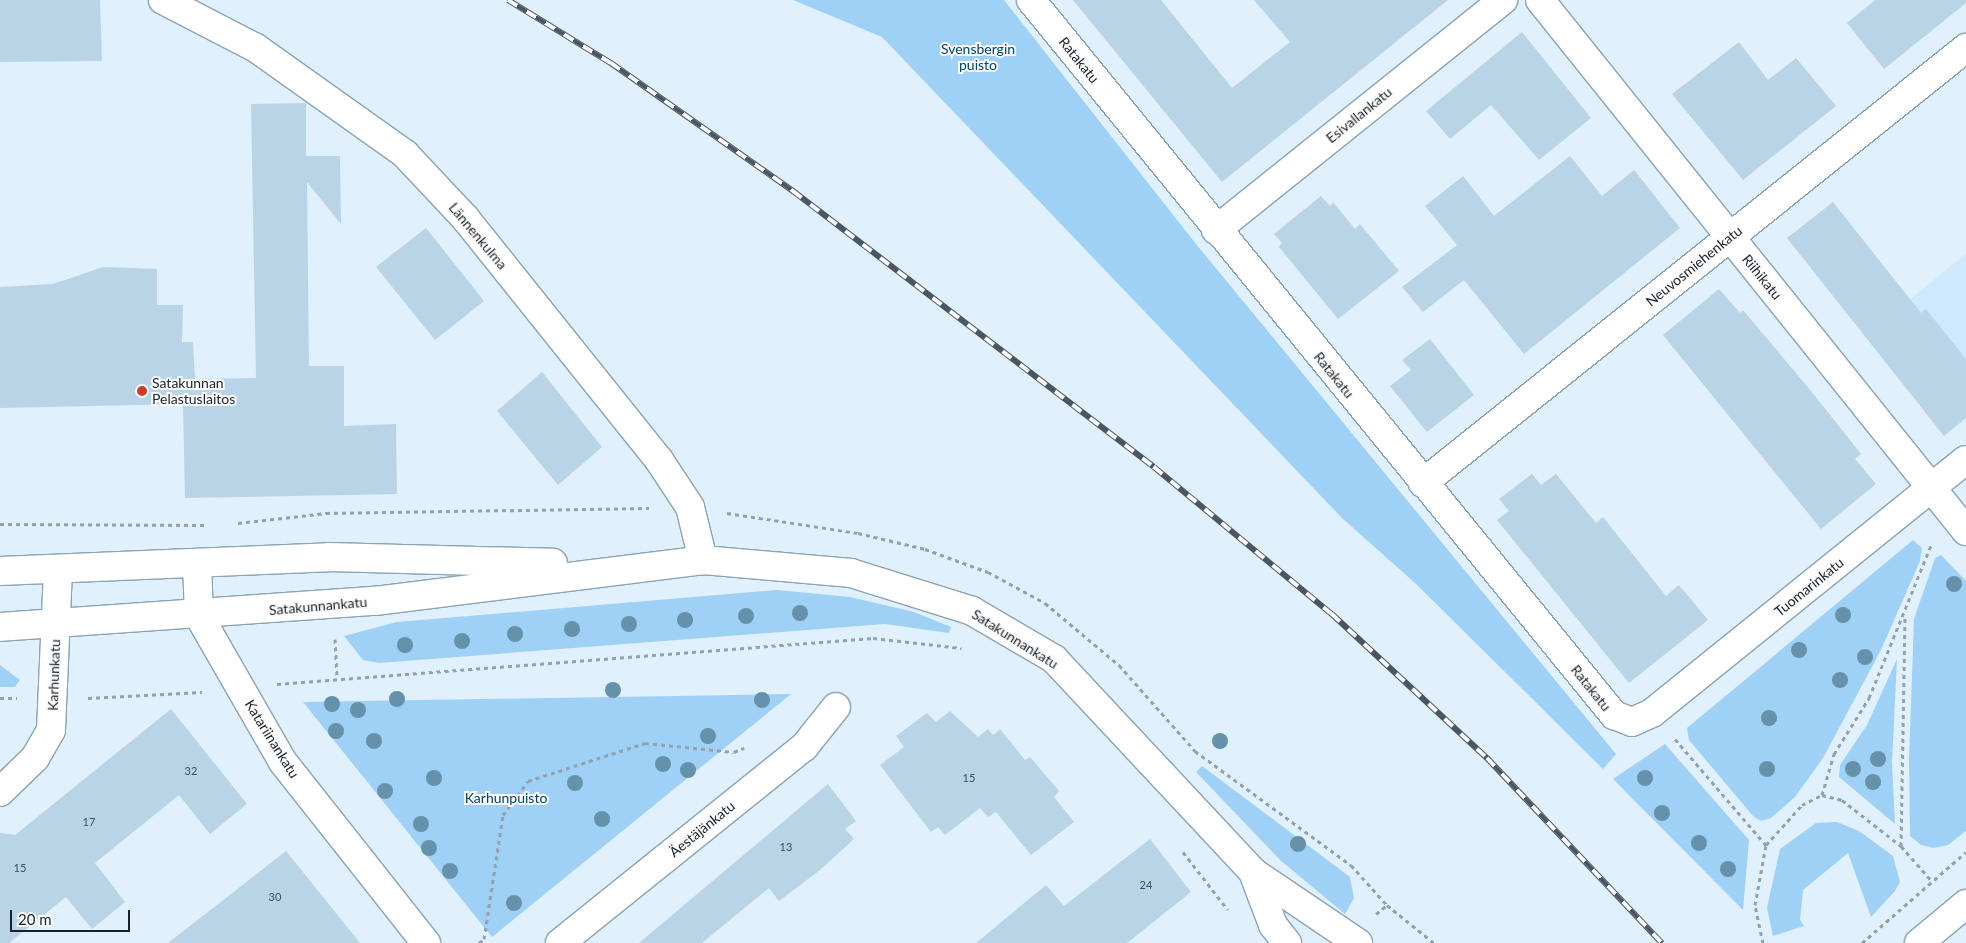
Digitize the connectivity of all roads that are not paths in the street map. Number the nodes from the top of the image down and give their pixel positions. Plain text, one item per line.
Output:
1 (163, 0) edge
2 (1031, 0) edge
3 (1503, 0) edge
4 (1540, 0) edge
5 (1966, 48) edge
6 (1216, 230) junction
7 (1730, 237) junction
8 (1966, 460) edge
9 (1423, 483) junction
10 (1938, 496) junction
11 (1966, 531) edge
12 (702, 560) junction
13 (197, 563) junction
14 (634, 565) junction
15 (58, 569) junction
16 (0, 571) edge
17 (199, 616) junction
18 (0, 627) edge
19 (56, 627) junction
20 (836, 707) dead end
21 (1652, 713) joint
22 (0, 792) edge
23 (1253, 872) junction
24 (1966, 904) edge
25 (426, 943) edge
26 (560, 943) edge
27 (1287, 943) edge
28 (1358, 943) edge
29 (1919, 943) edge

1 - 12 street, Lännenkulma
2 - 6 street, Ratakatu
3 - 6 street, Esivallankatu
4 - 7 street, Riihikatu
5 - 7 street, Neuvosmiehenkatu
6 - 9 street, Ratakatu
7 - 9 street, Neuvosmiehenkatu
7 - 10 street, Riihikatu
8 - 10 street, Tuomarinkatu
9 - 21 street, Ratakatu
10 - 11 street, Riihikatu
10 - 21 street, Tuomarinkatu
12 - 14 street, Satakunnankatu
12 - 23 street, Satakunnankatu
13 - 14 street, Satakunnankatu
13 - 15 street, Satakunnankatu
13 - 17 street, Katariinankatu
14 - 17 street, Satakunnankatu
15 - 16 street, Satakunnankatu
15 - 19 street, Karhunkatu
17 - 19 street, Satakunnankatu
17 - 25 street, Katariinankatu
18 - 19 street, Satakunnankatu
19 - 22 street, Karhunkatu
20 - 26 street, Äestäjänkatu
23 - 27 street, Satakunnankatu
23 - 28 street, Satakunnankatu
24 - 29 street

